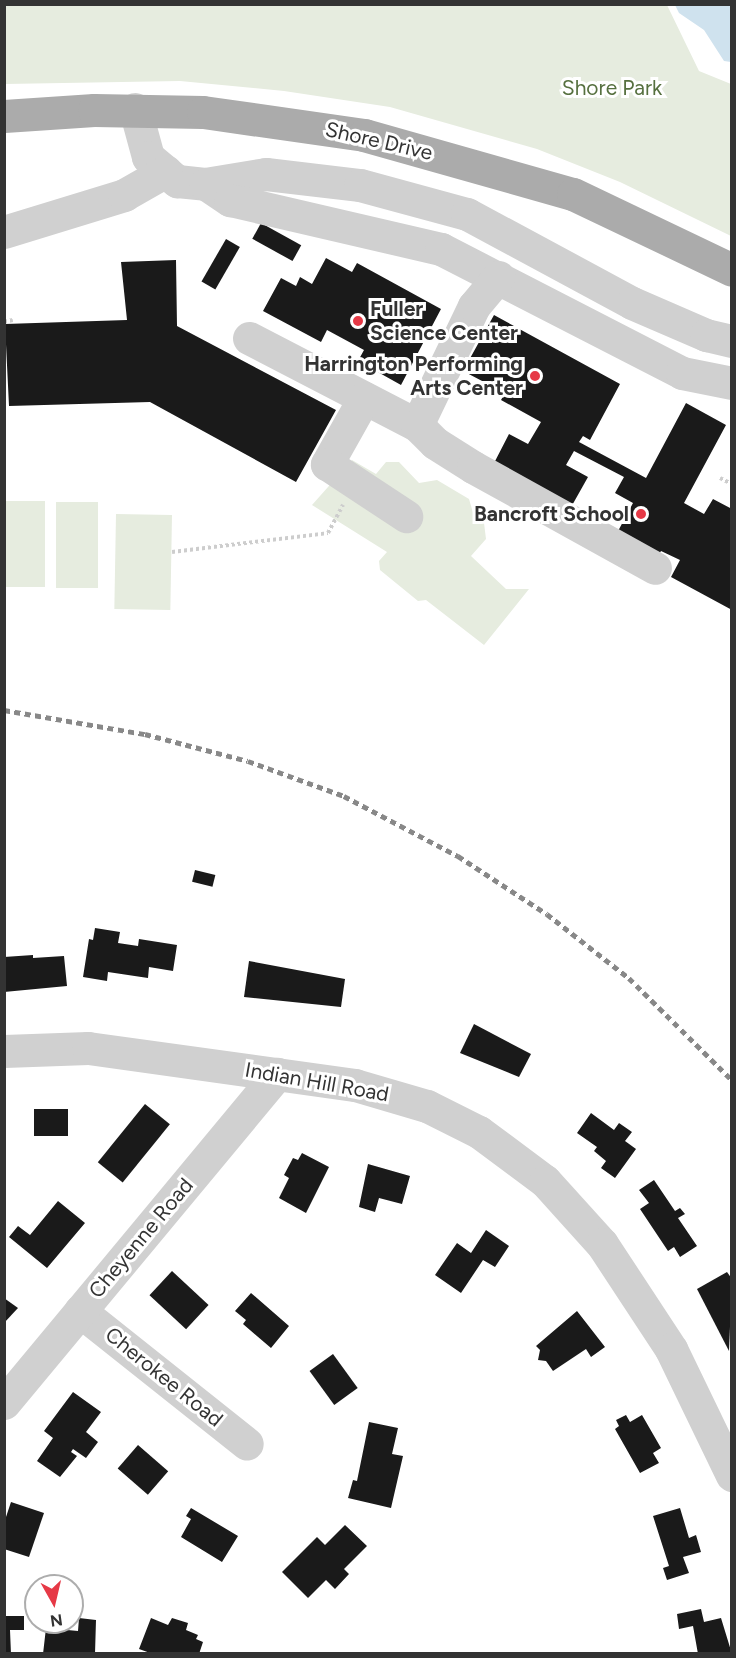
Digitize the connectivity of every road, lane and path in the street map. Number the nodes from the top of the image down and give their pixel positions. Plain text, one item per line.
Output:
1 (135, 110) junction
2 (4, 116) edge
3 (166, 171) junction
4 (206, 184) junction
5 (4, 232) edge
6 (732, 270) edge
7 (498, 277) junction
8 (13, 321) dead end
9 (4, 322) edge
10 (249, 338) dead end
11 (732, 341) edge
12 (732, 383) edge
13 (364, 398) junction
14 (417, 425) junction
15 (720, 478) dead end
16 (356, 483) junction
17 (732, 484) edge
18 (406, 516) dead end
19 (172, 552) dead end
20 (655, 568) dead end
21 (4, 1051) edge
22 (277, 1074) junction
23 (80, 1311) junction
24 (4, 1402) edge
25 (247, 1444) dead end
26 (732, 1475) edge

1 - 2 main road, Shore Drive
1 - 3 street
1 - 6 main road, Shore Drive
3 - 4 street
3 - 5 street
4 - 7 street
4 - 11 street
7 - 12 street
7 - 14 street
8 - 9 path
10 - 13 street
13 - 14 street
13 - 16 street
14 - 20 street
15 - 17 path
16 - 18 street
16 - 19 path
21 - 22 street, Indian Hill Road
22 - 23 street, Cheyenne Road
22 - 26 street, Indian Hill Road
23 - 24 street, Cheyenne Road
23 - 25 street, Cherokee Road

